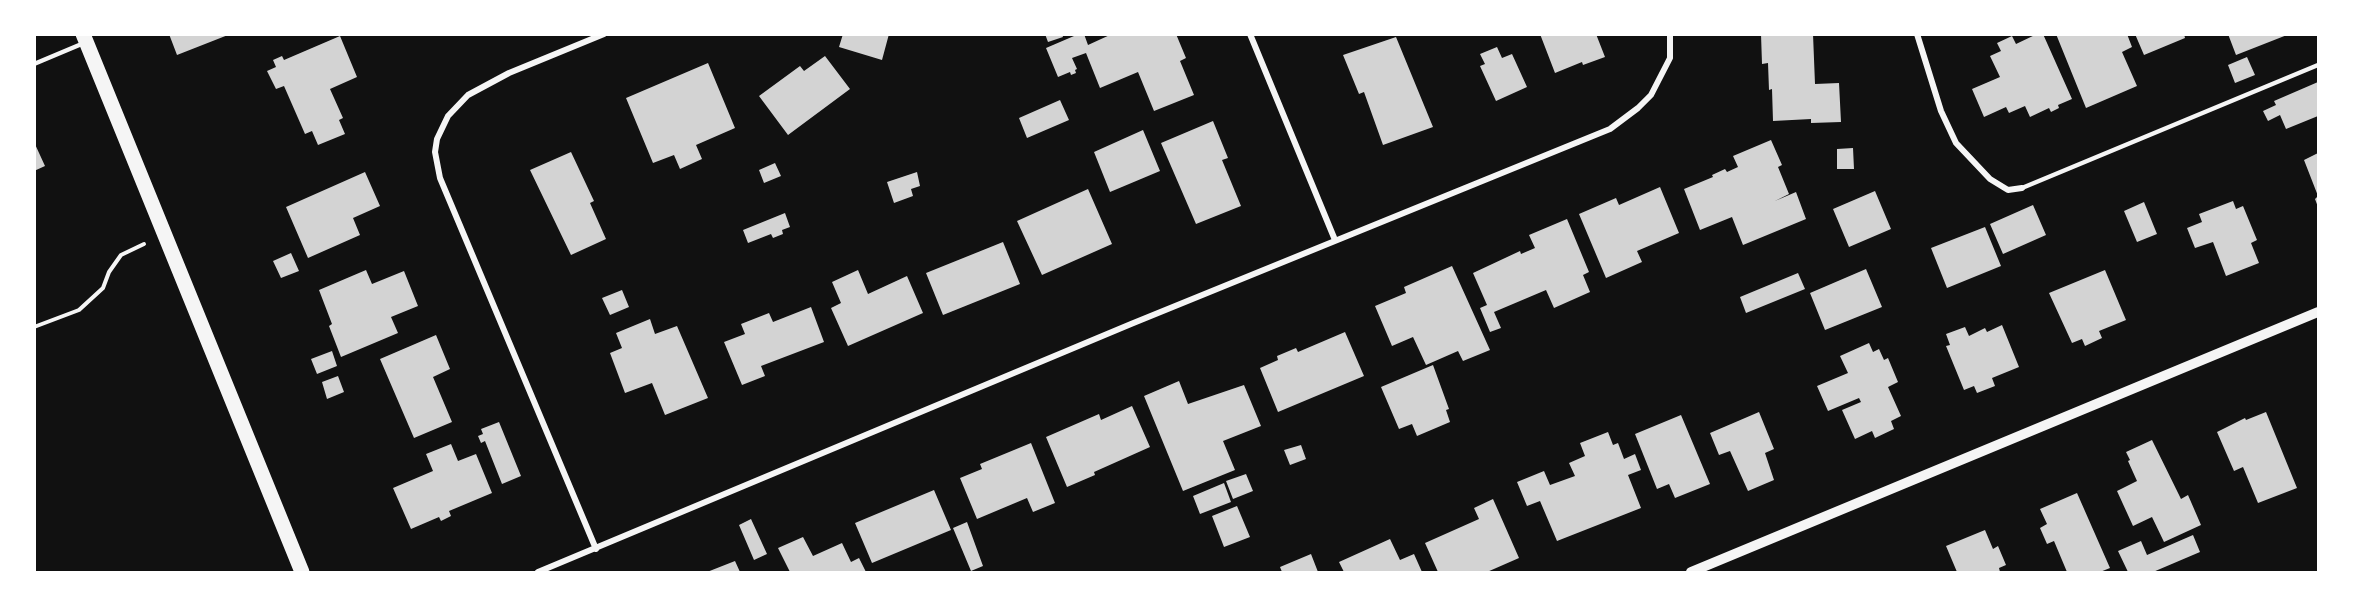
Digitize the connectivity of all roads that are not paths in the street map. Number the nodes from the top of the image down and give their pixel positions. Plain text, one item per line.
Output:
1 (604, 34) edge
2 (1250, 34) edge
3 (1670, 34) edge
4 (1917, 34) edge
5 (84, 38) edge
6 (34, 64) edge
7 (2319, 65) edge
8 (2022, 188) joint
9 (1335, 240) junction
10 (2319, 312) edge
11 (596, 549) junction
12 (302, 573) edge
13 (538, 573) edge
14 (1690, 573) edge

1 - 11 street
2 - 9 street
3 - 9 street
4 - 8 street
5 - 6 lane
5 - 12 main road
7 - 8 lane
9 - 11 street
10 - 14 street
11 - 13 street

